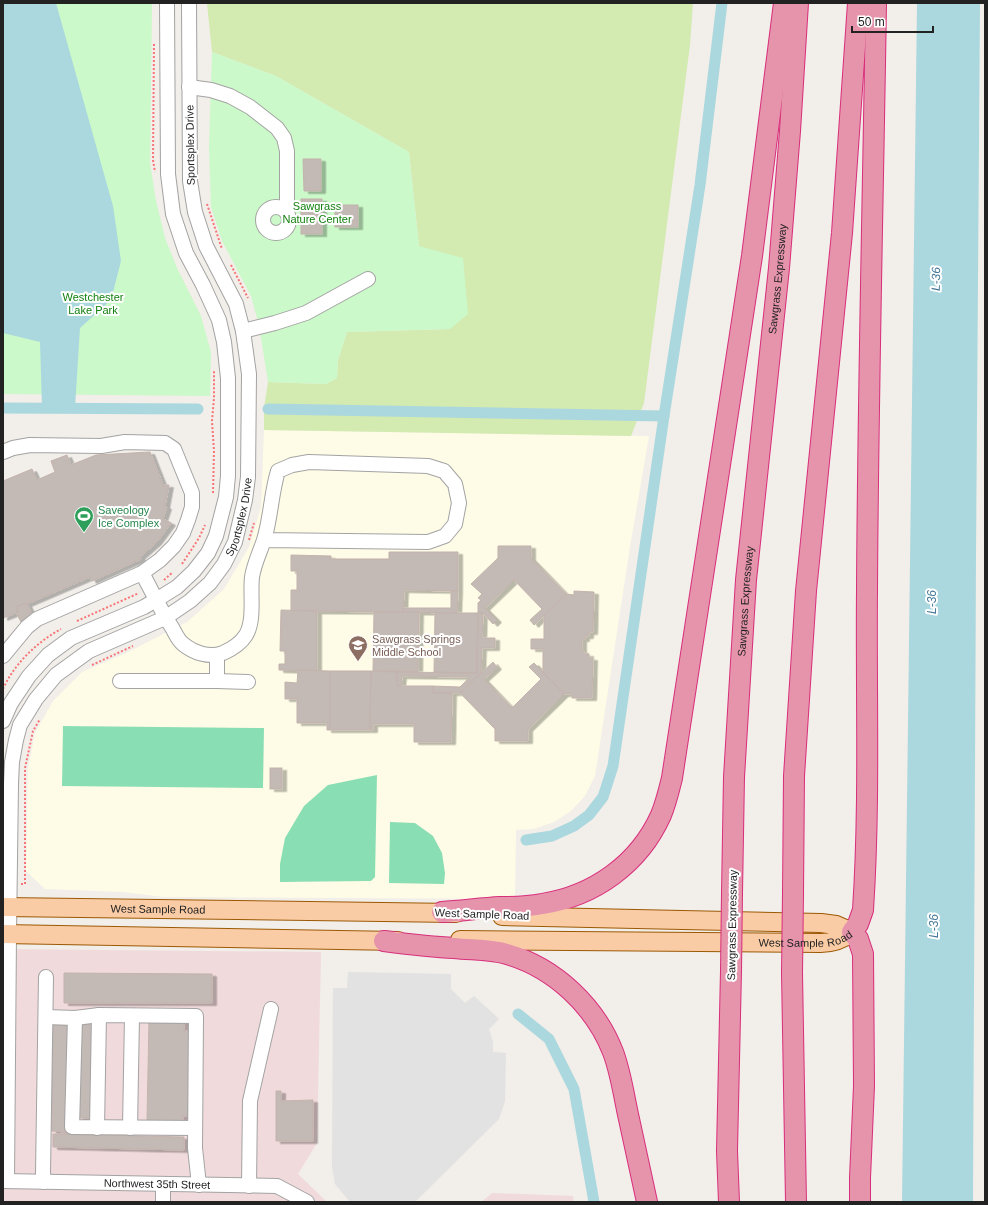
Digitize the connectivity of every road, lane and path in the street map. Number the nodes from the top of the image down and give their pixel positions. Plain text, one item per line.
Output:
1 (167, 3) edge
2 (189, 3) edge
3 (784, 3) edge
4 (798, 3) edge
5 (858, 3) edge
6 (876, 3) edge
7 (189, 86) junction
8 (207, 203) dead end
9 (287, 212) dead end
10 (223, 250) dead end
11 (230, 262) dead end
12 (368, 280) dead end
13 (248, 300) dead end
14 (244, 336) junction
15 (224, 342) junction
16 (3, 452) edge
17 (216, 536) junction
18 (264, 540) junction
19 (235, 542) junction
20 (142, 573) junction
21 (156, 600) junction
22 (165, 618) junction
23 (217, 655) junction
24 (3, 656) edge
25 (120, 681) dead end
26 (217, 681) junction
27 (248, 682) dead end
28 (3, 718) edge
29 (20, 725) junction
30 (6, 907) edge
31 (442, 912) junction
32 (852, 932) junction
33 (6, 934) edge
34 (384, 941) junction
35 (46, 978) dead end
36 (271, 1008) dead end
37 (99, 1015) junction
38 (132, 1016) junction
39 (46, 1017) junction
40 (75, 1018) junction
41 (97, 1128) junction
42 (130, 1128) junction
43 (195, 1128) junction
44 (5, 1181) edge
45 (44, 1182) junction
46 (163, 1184) junction
47 (199, 1185) junction
48 (249, 1186) junction
49 (163, 1202) edge
50 (307, 1202) edge
51 (647, 1202) edge
52 (729, 1202) edge
53 (796, 1202) edge
54 (860, 1202) edge

1 - 15 street, Sportsplex Drive
2 - 7 street, Sportsplex Drive
3 - 31 highway
4 - 52 highway, Sawgrass Expressway, bridge
5 - 53 highway, bridge
6 - 32 highway
7 - 9 street
7 - 14 street, Sportsplex Drive
8 - 10 path
11 - 13 path
12 - 14 street
14 - 15 street
14 - 19 street, Sportsplex Drive
15 - 17 street, Sportsplex Drive
16 - 20 street
17 - 19 street
17 - 21 street, Sportsplex Drive
18 - 18 street
18 - 23 street
19 - 22 street, Sportsplex Drive
20 - 21 street
20 - 24 street
21 - 22 street
21 - 28 street, Sportsplex Drive
22 - 23 street
22 - 29 street, Sportsplex Drive
23 - 26 street
25 - 26 street
26 - 27 street
28 - 29 street
29 - 30 street, Sportsplex Drive
30 - 31 main road, West Sample Road
30 - 33 street, Sportsplex Drive
31 - 32 main road, West Sample Road
32 - 34 main road, West Sample Road
32 - 54 highway
33 - 34 main road, West Sample Road
33 - 44 street, Sportsplex Drive
34 - 51 highway
35 - 39 street
36 - 48 street
37 - 38 street
37 - 40 street
37 - 41 street
38 - 42 street
38 - 43 street
39 - 40 street
39 - 45 street
40 - 41 street
41 - 42 street
42 - 43 street
43 - 47 street
44 - 45 street, Northwest 35th Street
45 - 46 street, Northwest 35th Street
46 - 47 street, Northwest 35th Street
46 - 49 street
47 - 48 street, Northwest 35th Street
48 - 50 street, Northwest 35th Street

